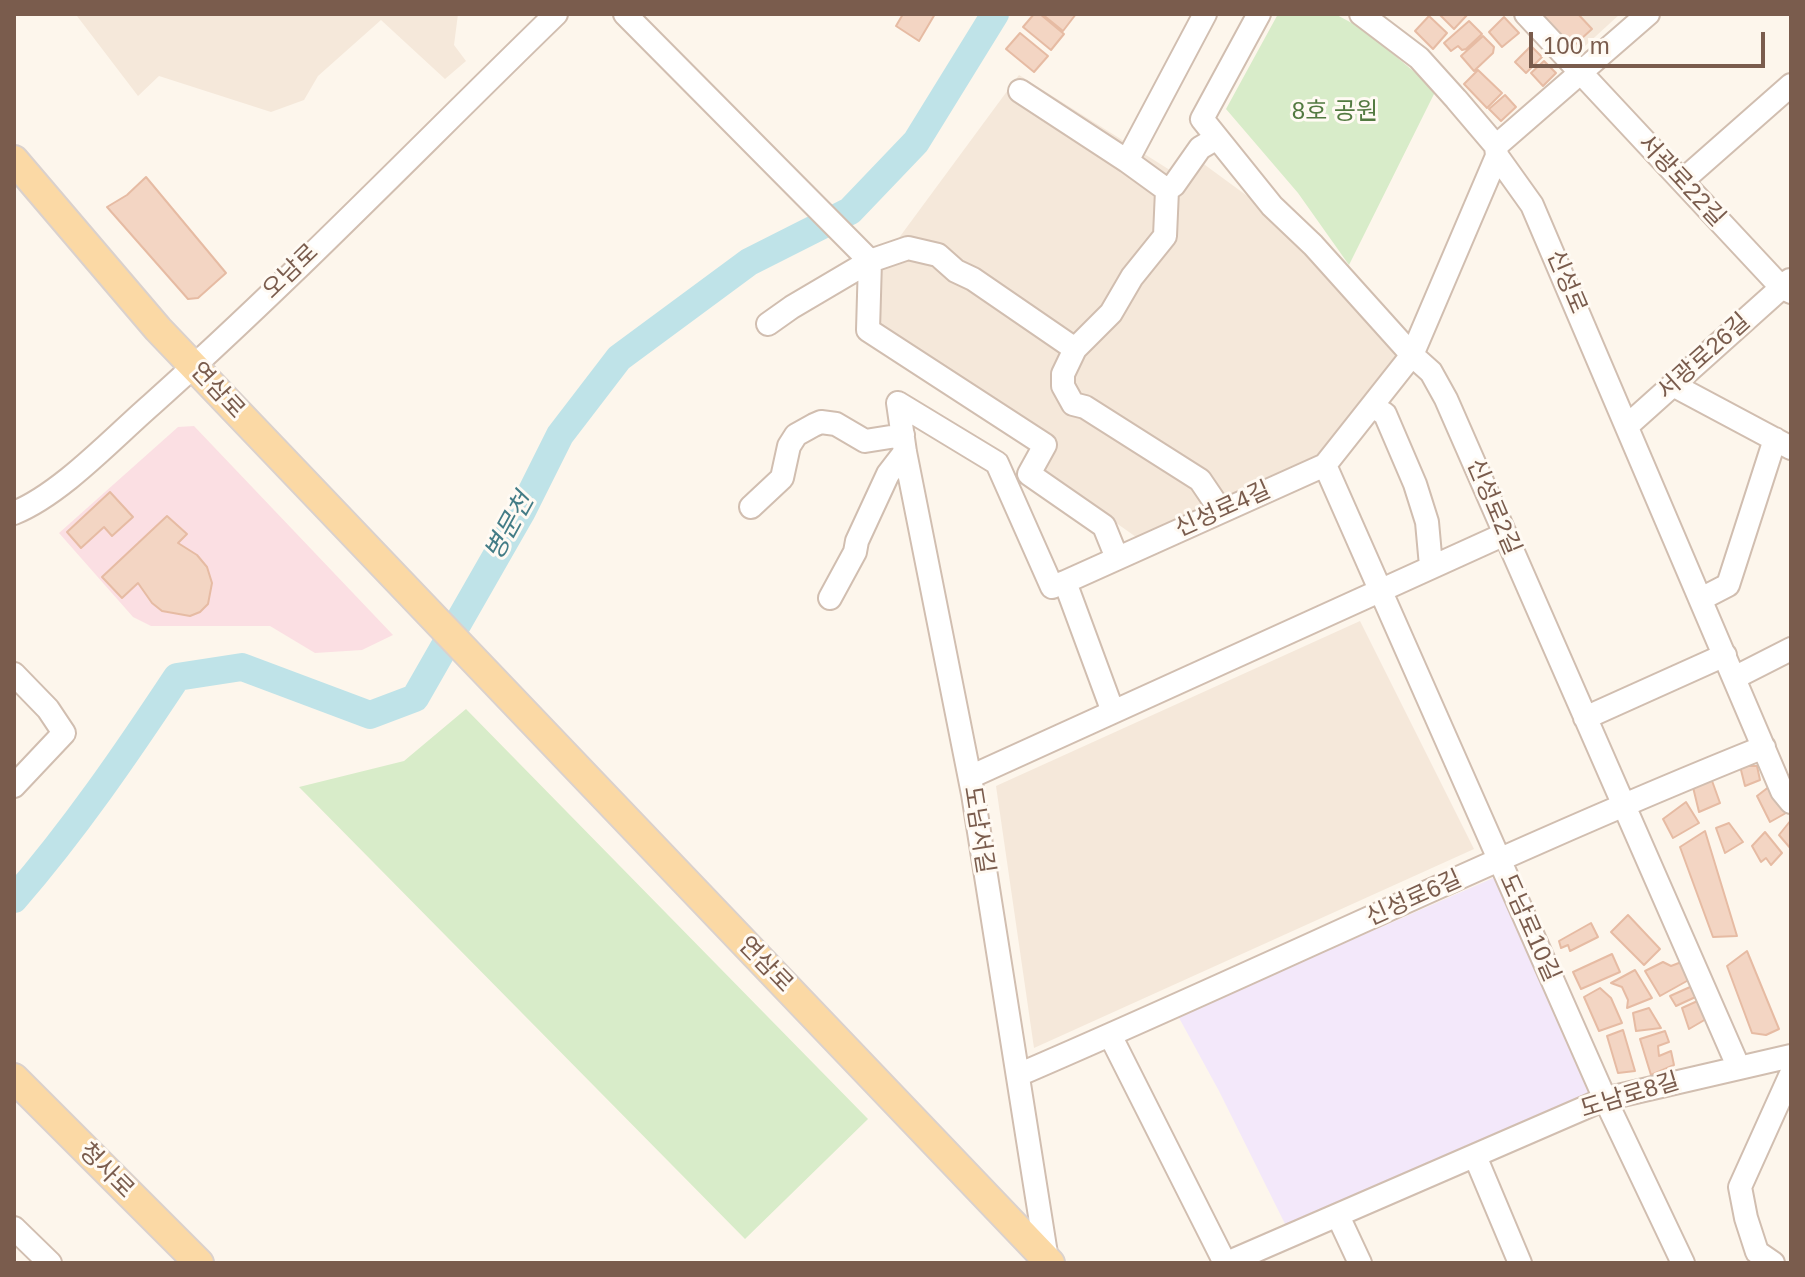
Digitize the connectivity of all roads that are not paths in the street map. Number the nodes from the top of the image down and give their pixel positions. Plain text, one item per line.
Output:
1 (556, 14) edge
2 (625, 14) edge
3 (1205, 14) edge
4 (1259, 14) edge
5 (1361, 14) edge
6 (1526, 14) edge
7 (1648, 14) edge
8 (1581, 74) junction
9 (1791, 85) edge
10 (1020, 91) dead end
11 (1217, 138) junction
12 (1497, 151) junction
13 (14, 160) edge
14 (1127, 161) junction
15 (1682, 181) junction
16 (1167, 190) junction
17 (870, 261) junction
18 (1788, 286) edge
19 (768, 324) dead end
20 (1075, 349) junction
21 (1412, 355) junction
22 (194, 366) junction
23 (1673, 385) junction
24 (1372, 406) junction
25 (1627, 426) junction
26 (904, 443) junction
27 (1783, 443) edge
28 (1325, 465) junction
29 (751, 507) dead end
30 (1221, 511) junction
31 (14, 513) edge
32 (1505, 534) junction
33 (1117, 558) junction
34 (1431, 566) junction
35 (1065, 582) junction
36 (1380, 590) junction
37 (830, 598) dead end
38 (1701, 599) junction
39 (1791, 649) edge
40 (1725, 655) junction
41 (14, 674) edge
42 (1734, 678) junction
43 (1113, 712) junction
44 (1585, 718) junction
45 (1764, 747) junction
46 (970, 777) junction
47 (15, 782) edge
48 (1788, 793) edge
49 (1624, 803) junction
50 (1499, 861) junction
51 (1110, 1035) junction
52 (1791, 1056) edge
53 (1738, 1066) junction
54 (1791, 1074) edge
55 (1018, 1075) junction
56 (14, 1078) edge
57 (1605, 1099) junction
58 (1475, 1156) junction
59 (1338, 1216) junction
60 (14, 1228) edge
61 (1049, 1262) edge
62 (50, 1263) edge
63 (199, 1263) edge
64 (1226, 1263) edge
65 (1360, 1263) edge
66 (1520, 1263) edge
67 (1683, 1263) edge
68 (1773, 1263) edge

1 - 22 street, 오남로
2 - 17 street
3 - 14 street
4 - 11 street, 신성로2길
5 - 12 street, 신성로
6 - 8 street, 서광로22길
7 - 8 street
8 - 12 street
8 - 15 street, 서광로22길
9 - 15 street
10 - 14 street
11 - 16 street
11 - 21 street, 신성로2길
12 - 21 street, 신성로4길
12 - 25 street, 신성로
13 - 22 main road, 연삼로
14 - 16 street
15 - 18 street, 서광로22길
16 - 20 street
17 - 19 street
17 - 20 street
17 - 33 street
18 - 23 street, 서광로26길
20 - 30 street
21 - 24 street, 신성로4길
21 - 32 street, 신성로2길
22 - 31 street, 오남로
22 - 61 main road, 연삼로
23 - 25 street, 서광로26길
23 - 27 street
24 - 28 street, 신성로4길
24 - 34 street
25 - 38 street, 신성로
26 - 29 street
26 - 35 street, 도남서길
26 - 37 street
26 - 46 street, 도남서길
27 - 38 street
28 - 30 street, 신성로4길
28 - 36 street, 도남로10길
30 - 33 street, 신성로4길
32 - 34 street
32 - 44 street, 신성로2길
33 - 35 street, 신성로4길
34 - 36 street
35 - 43 street
36 - 43 street
36 - 50 street, 도남로10길
38 - 40 street, 신성로
39 - 42 street
40 - 42 street, 신성로
40 - 44 street
41 - 47 street
42 - 45 street, 신성로
43 - 46 street
44 - 49 street, 신성로2길
45 - 48 street, 신성로
45 - 49 street, 신성로6길
46 - 55 street, 도남서길
49 - 50 street, 신성로6길
49 - 53 street, 신성로2길
50 - 51 street, 신성로6길
50 - 57 street, 도남로10길
51 - 55 street, 신성로6길
51 - 64 street
52 - 53 street, 도남로8길
53 - 57 street, 도남로8길
54 - 68 street
55 - 61 street, 도남서길
56 - 63 main road, 청사로
57 - 58 street, 도남로8길
57 - 67 street, 도남로10길
58 - 59 street, 도남로8길
58 - 66 street
59 - 64 street, 도남로8길
59 - 65 street
60 - 62 street

